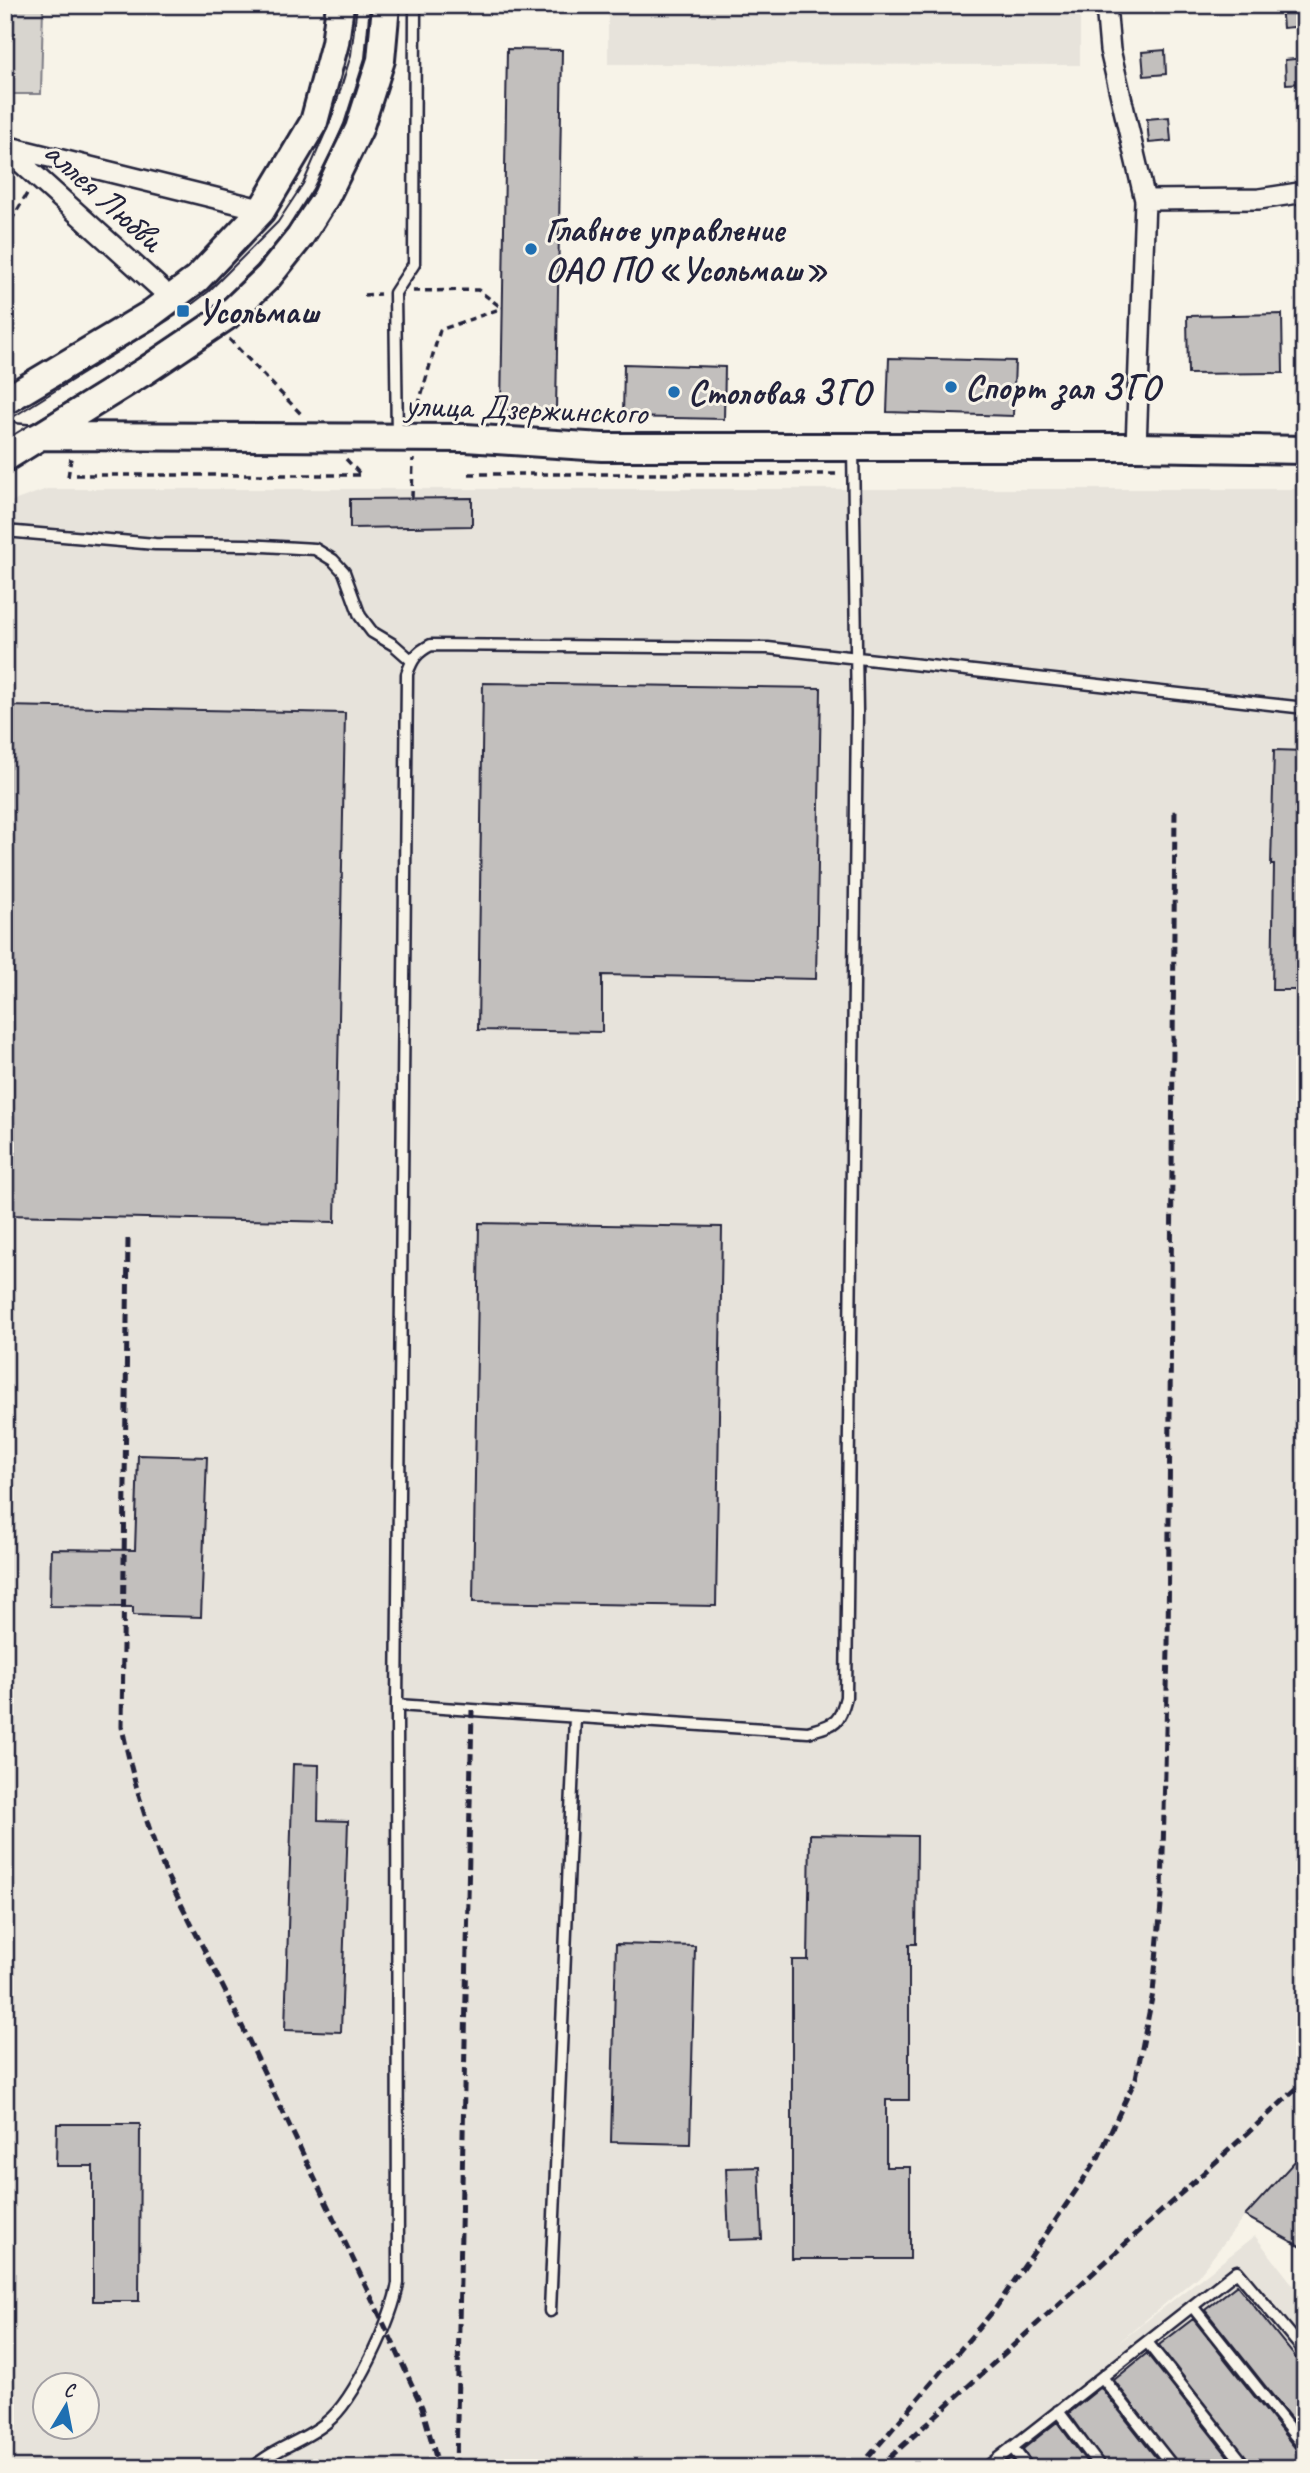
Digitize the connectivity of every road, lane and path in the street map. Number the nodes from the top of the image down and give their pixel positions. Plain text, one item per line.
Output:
1 (340, 5) edge
2 (386, 5) edge
3 (415, 5) edge
4 (1106, 5) edge
5 (5, 147) edge
6 (37, 175) junction
7 (1305, 192) edge
8 (1145, 200) junction
9 (252, 207) dead end
10 (5, 231) edge
11 (161, 289) dead end
12 (440, 289) dead end
13 (223, 332) dead end
14 (5, 401) edge
15 (309, 423) dead end
16 (5, 429) edge
17 (40, 436) junction
18 (408, 437) junction
19 (1136, 447) junction
20 (1305, 450) edge
21 (72, 456) dead end
22 (5, 458) edge
23 (853, 461) junction
24 (469, 474) dead end
25 (76, 475) dead end
26 (361, 475) dead end
27 (68, 477) dead end
28 (412, 498) dead end
29 (5, 531) edge
30 (856, 658) junction
31 (411, 660) junction
32 (1305, 708) edge
33 (397, 1704) junction
34 (575, 1717) junction
35 (1192, 2306) junction
36 (551, 2311) dead end
37 (1147, 2342) junction
38 (1305, 2352) edge
39 (1102, 2377) junction
40 (1058, 2411) junction
41 (1012, 2447) junction
42 (1305, 2448) edge
43 (253, 2468) edge
44 (986, 2468) edge
45 (1028, 2468) edge
46 (1101, 2468) edge
47 (1174, 2468) edge
48 (1247, 2468) edge

1 - 14 street
2 - 17 street
3 - 18 lane
4 - 8 street
5 - 6 street, аллея Любви
5 - 9 street
6 - 10 path
6 - 11 street, аллея Любви
7 - 8 street
8 - 19 street
12 - 18 path
13 - 15 path
16 - 17 street
17 - 18 street, улица Дзержинского
17 - 22 street
18 - 23 street, улица Дзержинского
18 - 28 path
19 - 20 street, улица Дзержинского
19 - 23 street, улица Дзержинского
21 - 27 path
23 - 24 path
23 - 30 lane
25 - 26 path
29 - 31 lane
30 - 31 lane
30 - 32 lane
30 - 34 lane
31 - 33 lane
33 - 34 lane
33 - 43 lane
34 - 36 lane
35 - 37 lane
35 - 38 lane
35 - 42 lane
37 - 39 lane
37 - 48 lane
39 - 40 lane
39 - 47 lane
40 - 41 lane
40 - 46 lane
41 - 44 lane
41 - 45 lane

